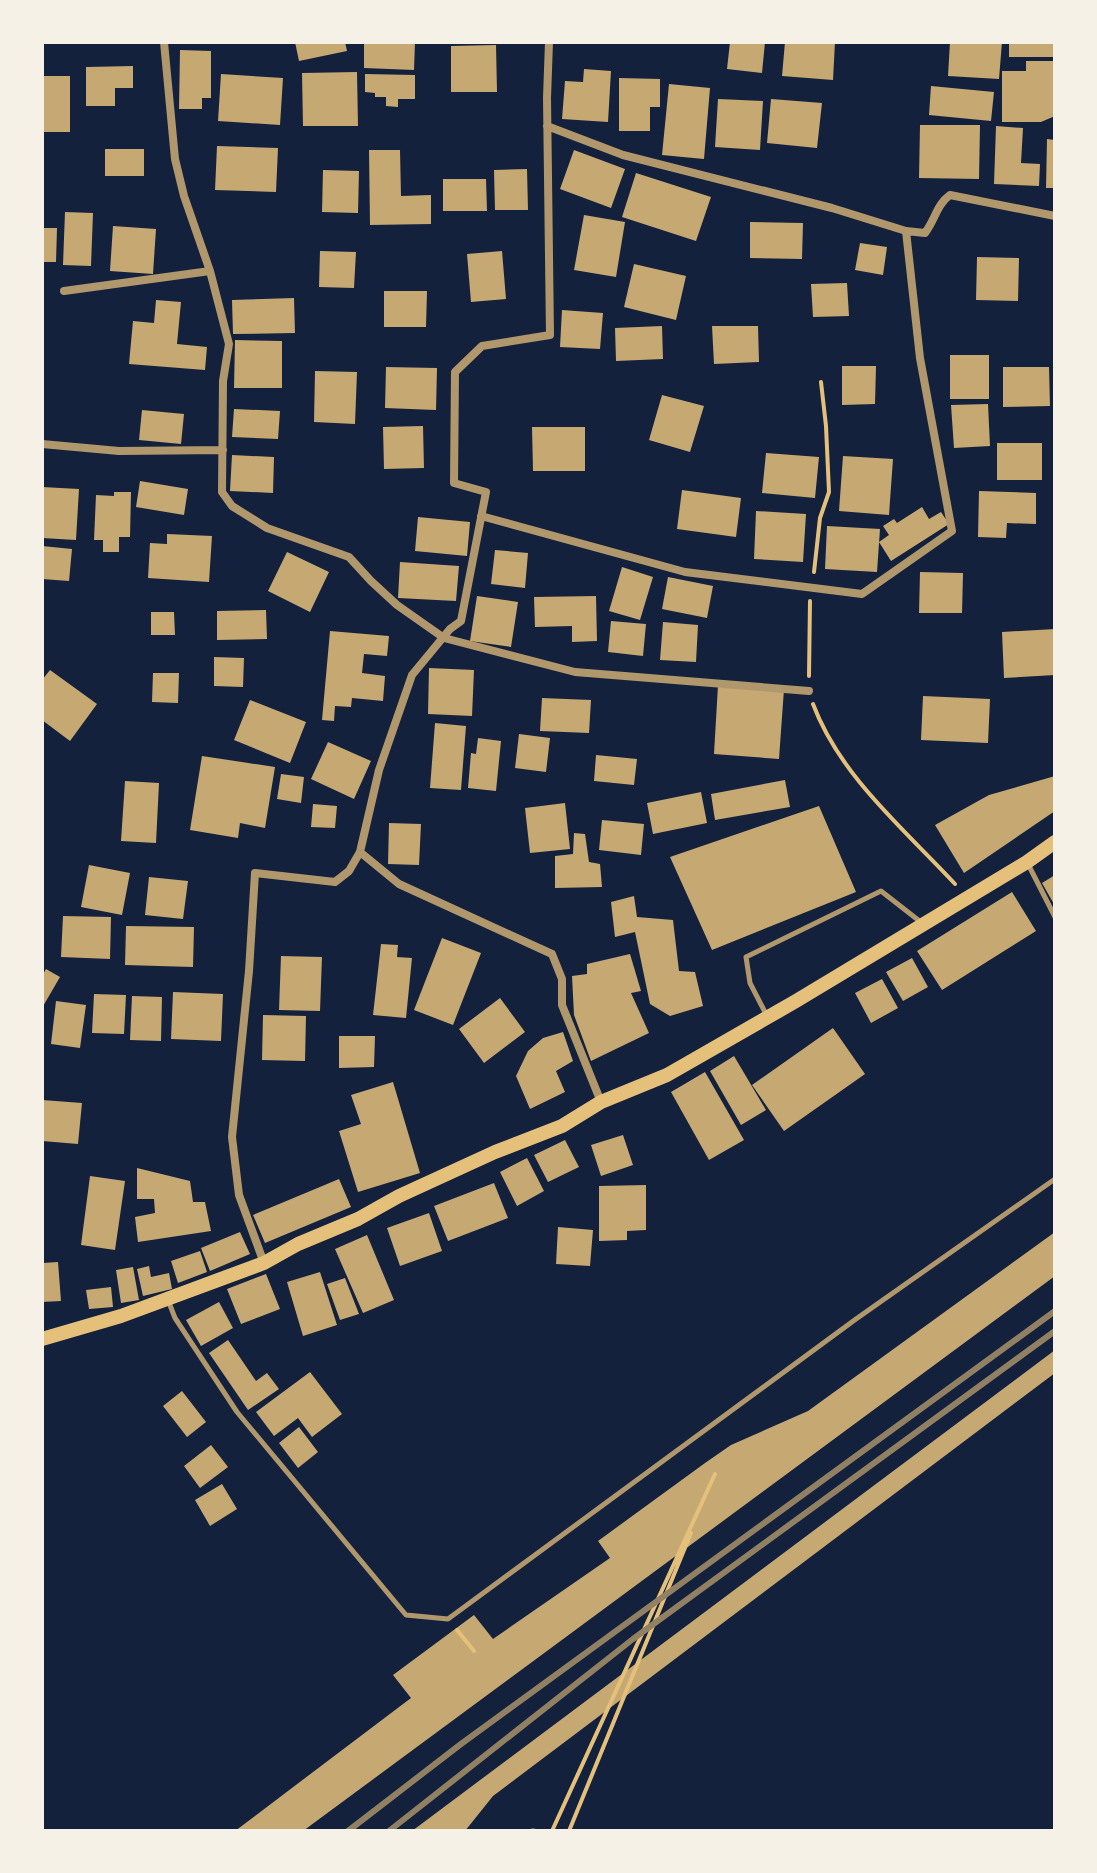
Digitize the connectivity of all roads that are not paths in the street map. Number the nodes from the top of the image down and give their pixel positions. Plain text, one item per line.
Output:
1 (164, 42) edge
2 (549, 42) edge
3 (547, 126) junction
4 (1055, 216) edge
5 (906, 231) junction
6 (210, 271) junction
7 (64, 291) dead end
8 (42, 444) edge
9 (223, 450) junction
10 (481, 516) junction
11 (444, 638) junction
12 (809, 691) road end
13 (1055, 842) edge
14 (360, 852) junction
15 (1027, 862) junction
16 (1055, 917) edge
17 (924, 924) junction
18 (767, 1017) junction
19 (601, 1102) junction
20 (1055, 1179) edge
21 (264, 1263) junction
22 (167, 1299) junction
23 (42, 1339) edge

1 - 6 street
2 - 3 street
3 - 5 street
3 - 10 street
4 - 5 street
5 - 10 street
6 - 7 street
6 - 9 street
8 - 9 street
9 - 11 street
10 - 11 street
11 - 12 street
11 - 14 street
13 - 15 main road
14 - 19 street
14 - 21 street
15 - 16 lane
15 - 17 main road
17 - 18 main road
17 - 18 lane
18 - 19 main road
19 - 21 main road
20 - 22 lane
21 - 22 main road
22 - 23 main road

